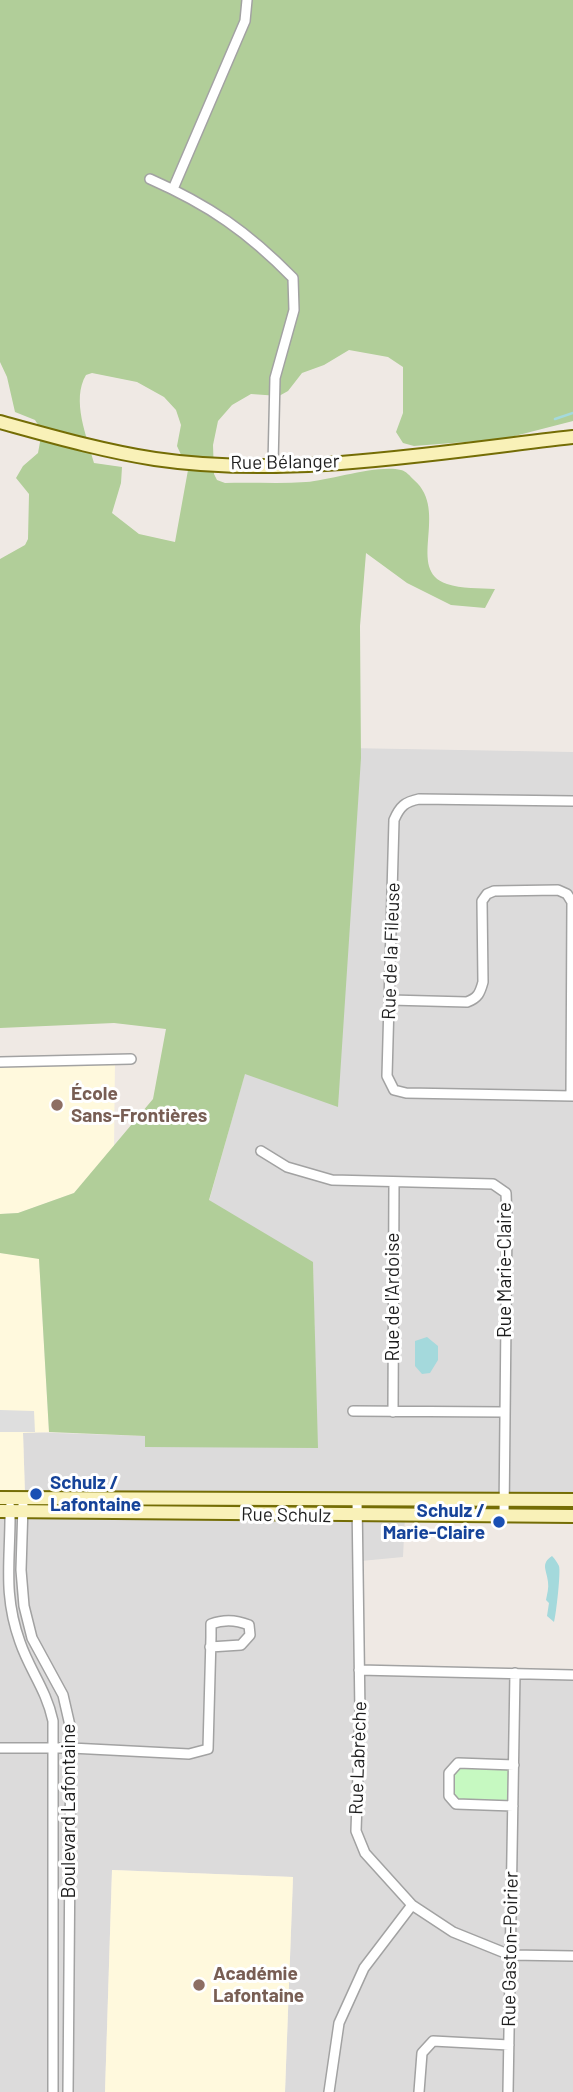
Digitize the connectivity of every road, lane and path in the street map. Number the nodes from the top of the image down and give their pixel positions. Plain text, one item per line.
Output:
1 (247, 0) edge
2 (150, 179) dead end
3 (173, 189) junction
4 (0, 422) edge
5 (573, 437) edge
6 (273, 465) junction
7 (573, 801) edge
8 (390, 1000) junction
9 (131, 1059) dead end
10 (0, 1062) edge
11 (572, 1096) edge
12 (261, 1151) dead end
13 (394, 1182) junction
14 (353, 1411) dead end
15 (393, 1412) junction
16 (504, 1412) junction
17 (357, 1500) junction
18 (504, 1500) junction
19 (573, 1500) edge
20 (11, 1505) edge
21 (357, 1516) junction
22 (504, 1516) junction
23 (573, 1516) edge
24 (210, 1647) junction
25 (359, 1670) junction
26 (515, 1674) junction
27 (573, 1675) edge
28 (0, 1748) edge
29 (54, 1748) junction
30 (71, 1748) junction
31 (514, 1765) junction
32 (513, 1806) junction
33 (412, 1905) junction
34 (510, 1955) junction
35 (573, 1956) edge
36 (509, 2045) junction
37 (53, 2092) edge
38 (68, 2092) edge
39 (329, 2092) edge
40 (419, 2092) edge
41 (508, 2092) edge

1 - 3 street
2 - 3 street
3 - 6 street
4 - 6 street, Rue Bélanger
5 - 6 street, Rue Bélanger
7 - 8 street, Rue de la Fileuse
8 - 11 street, Rue de la Fileuse
8 - 11 street
9 - 10 street
12 - 13 street, Rue Marie-Claire
13 - 15 street, Rue de l'Ardoise
13 - 16 street, Rue Marie-Claire
14 - 15 street
15 - 16 street
16 - 18 street, Rue Marie-Claire
17 - 18 street, Rue Schulz
17 - 20 street, Rue Schulz
17 - 21 street, Rue Labrèche
18 - 19 street, Rue Schulz
18 - 22 street, Rue Marie-Claire
20 - 21 street, Rue Schulz
20 - 29 street, Boulevard Lafontaine
20 - 30 street, Boulevard Lafontaine
21 - 22 street, Rue Schulz
21 - 25 street, Rue Labrèche
22 - 23 street, Rue Schulz
24 - 24 street
24 - 30 street
25 - 26 street
25 - 33 street, Rue Labrèche
26 - 27 street
26 - 31 street, Rue Gaston-Poirier
28 - 29 street
29 - 30 street
29 - 37 street, Boulevard Lafontaine
30 - 38 street, Boulevard Lafontaine
31 - 32 street, Rue Gaston-Poirier
31 - 32 street
32 - 34 street, Rue Gaston-Poirier
33 - 34 street, Rue Labrèche
33 - 39 street
34 - 35 street, Rue Labrèche
34 - 36 street, Rue Gaston-Poirier
36 - 40 street
36 - 41 street, Rue Gaston-Poirier

